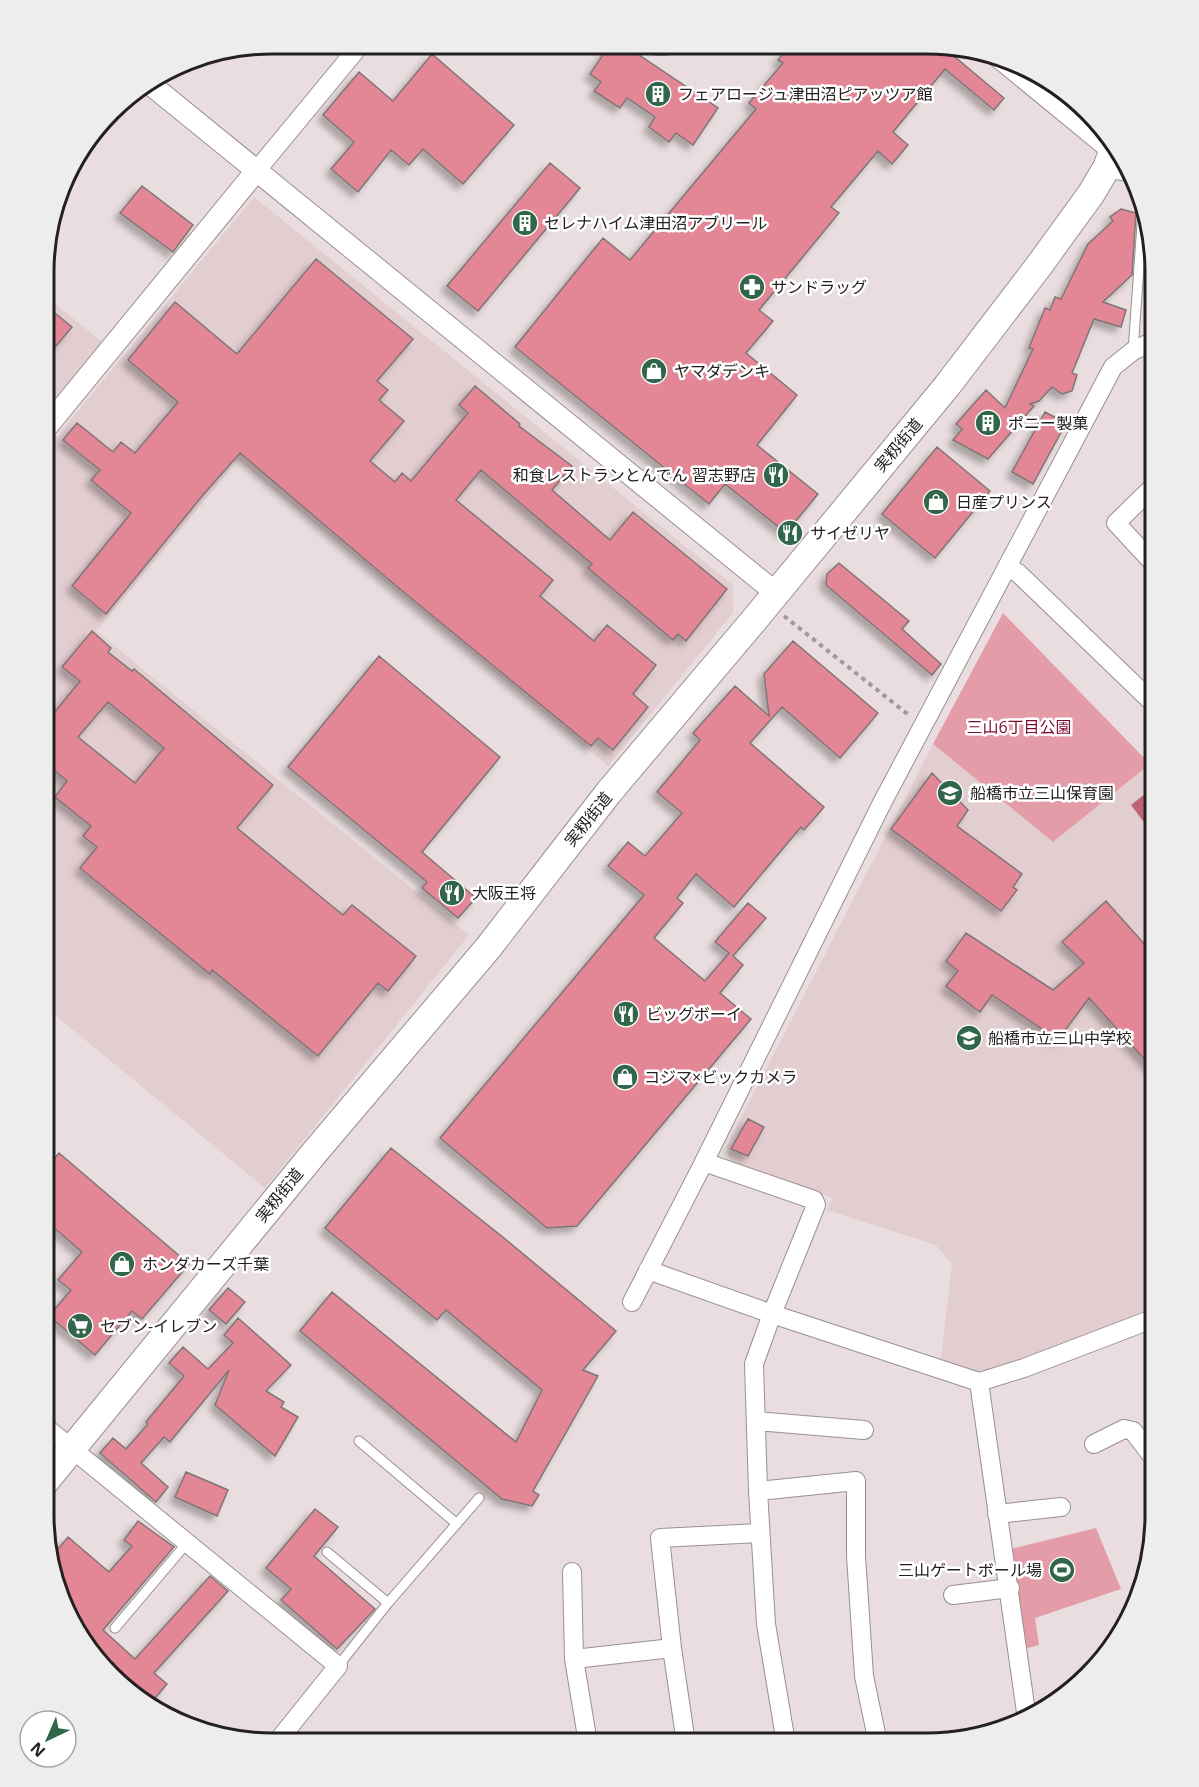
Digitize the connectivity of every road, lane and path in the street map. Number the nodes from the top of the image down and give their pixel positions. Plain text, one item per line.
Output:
1 (353, 54) edge
2 (1016, 74) edge
3 (155, 88) edge
4 (1110, 154) edge
5 (1115, 161) edge
6 (257, 170) junction
7 (1141, 233) edge
8 (1145, 345) edge
9 (1133, 351) junction
10 (54, 418) edge
11 (1145, 495) edge
12 (1145, 554) edge
13 (1006, 567) junction
14 (780, 604) junction
15 (1145, 695) edge
16 (915, 721) dead end
17 (704, 1162) junction
18 (648, 1270) junction
19 (632, 1302) dead end
20 (771, 1314) junction
21 (1145, 1322) edge
22 (979, 1382) junction
23 (756, 1421) junction
24 (864, 1430) dead end
25 (54, 1435) edge
26 (359, 1441) dead end
27 (1094, 1444) dead end
28 (1145, 1447) edge
29 (71, 1449) junction
30 (54, 1470) edge
31 (758, 1491) junction
32 (479, 1498) dead end
33 (1061, 1507) dead end
34 (997, 1514) junction
35 (457, 1524) junction
36 (760, 1533) junction
37 (187, 1543) junction
38 (327, 1552) dead end
39 (572, 1572) dead end
40 (1010, 1588) junction
41 (952, 1595) dead end
42 (388, 1603) junction
43 (115, 1628) dead end
44 (672, 1648) junction
45 (574, 1659) junction
46 (338, 1666) junction
47 (1026, 1709) edge
48 (284, 1733) edge
49 (586, 1733) edge
50 (685, 1733) edge
51 (784, 1733) edge
52 (876, 1733) edge

1 - 6 street
2 - 4 street
3 - 6 street
5 - 14 main road, 実籾街道
6 - 10 street
6 - 14 street
7 - 9 lane
8 - 9 street
9 - 13 street
11 - 12 street
13 - 15 street
13 - 17 street
14 - 16 path
14 - 29 main road, 実籾街道
17 - 18 street
17 - 20 street
18 - 19 street
18 - 20 street
20 - 22 street
20 - 23 street
21 - 22 street
22 - 34 street
23 - 24 street
23 - 31 street
25 - 29 street
26 - 35 lane
27 - 28 street
29 - 30 main road, 実籾街道
29 - 37 street
31 - 36 street
31 - 52 street
32 - 35 lane
33 - 34 street
34 - 40 street
35 - 42 lane
36 - 44 street
36 - 51 street
37 - 43 lane
37 - 46 street
38 - 42 lane
39 - 45 street
40 - 41 street
40 - 47 street
42 - 46 lane
44 - 45 street
44 - 50 street
45 - 49 street
46 - 48 street

